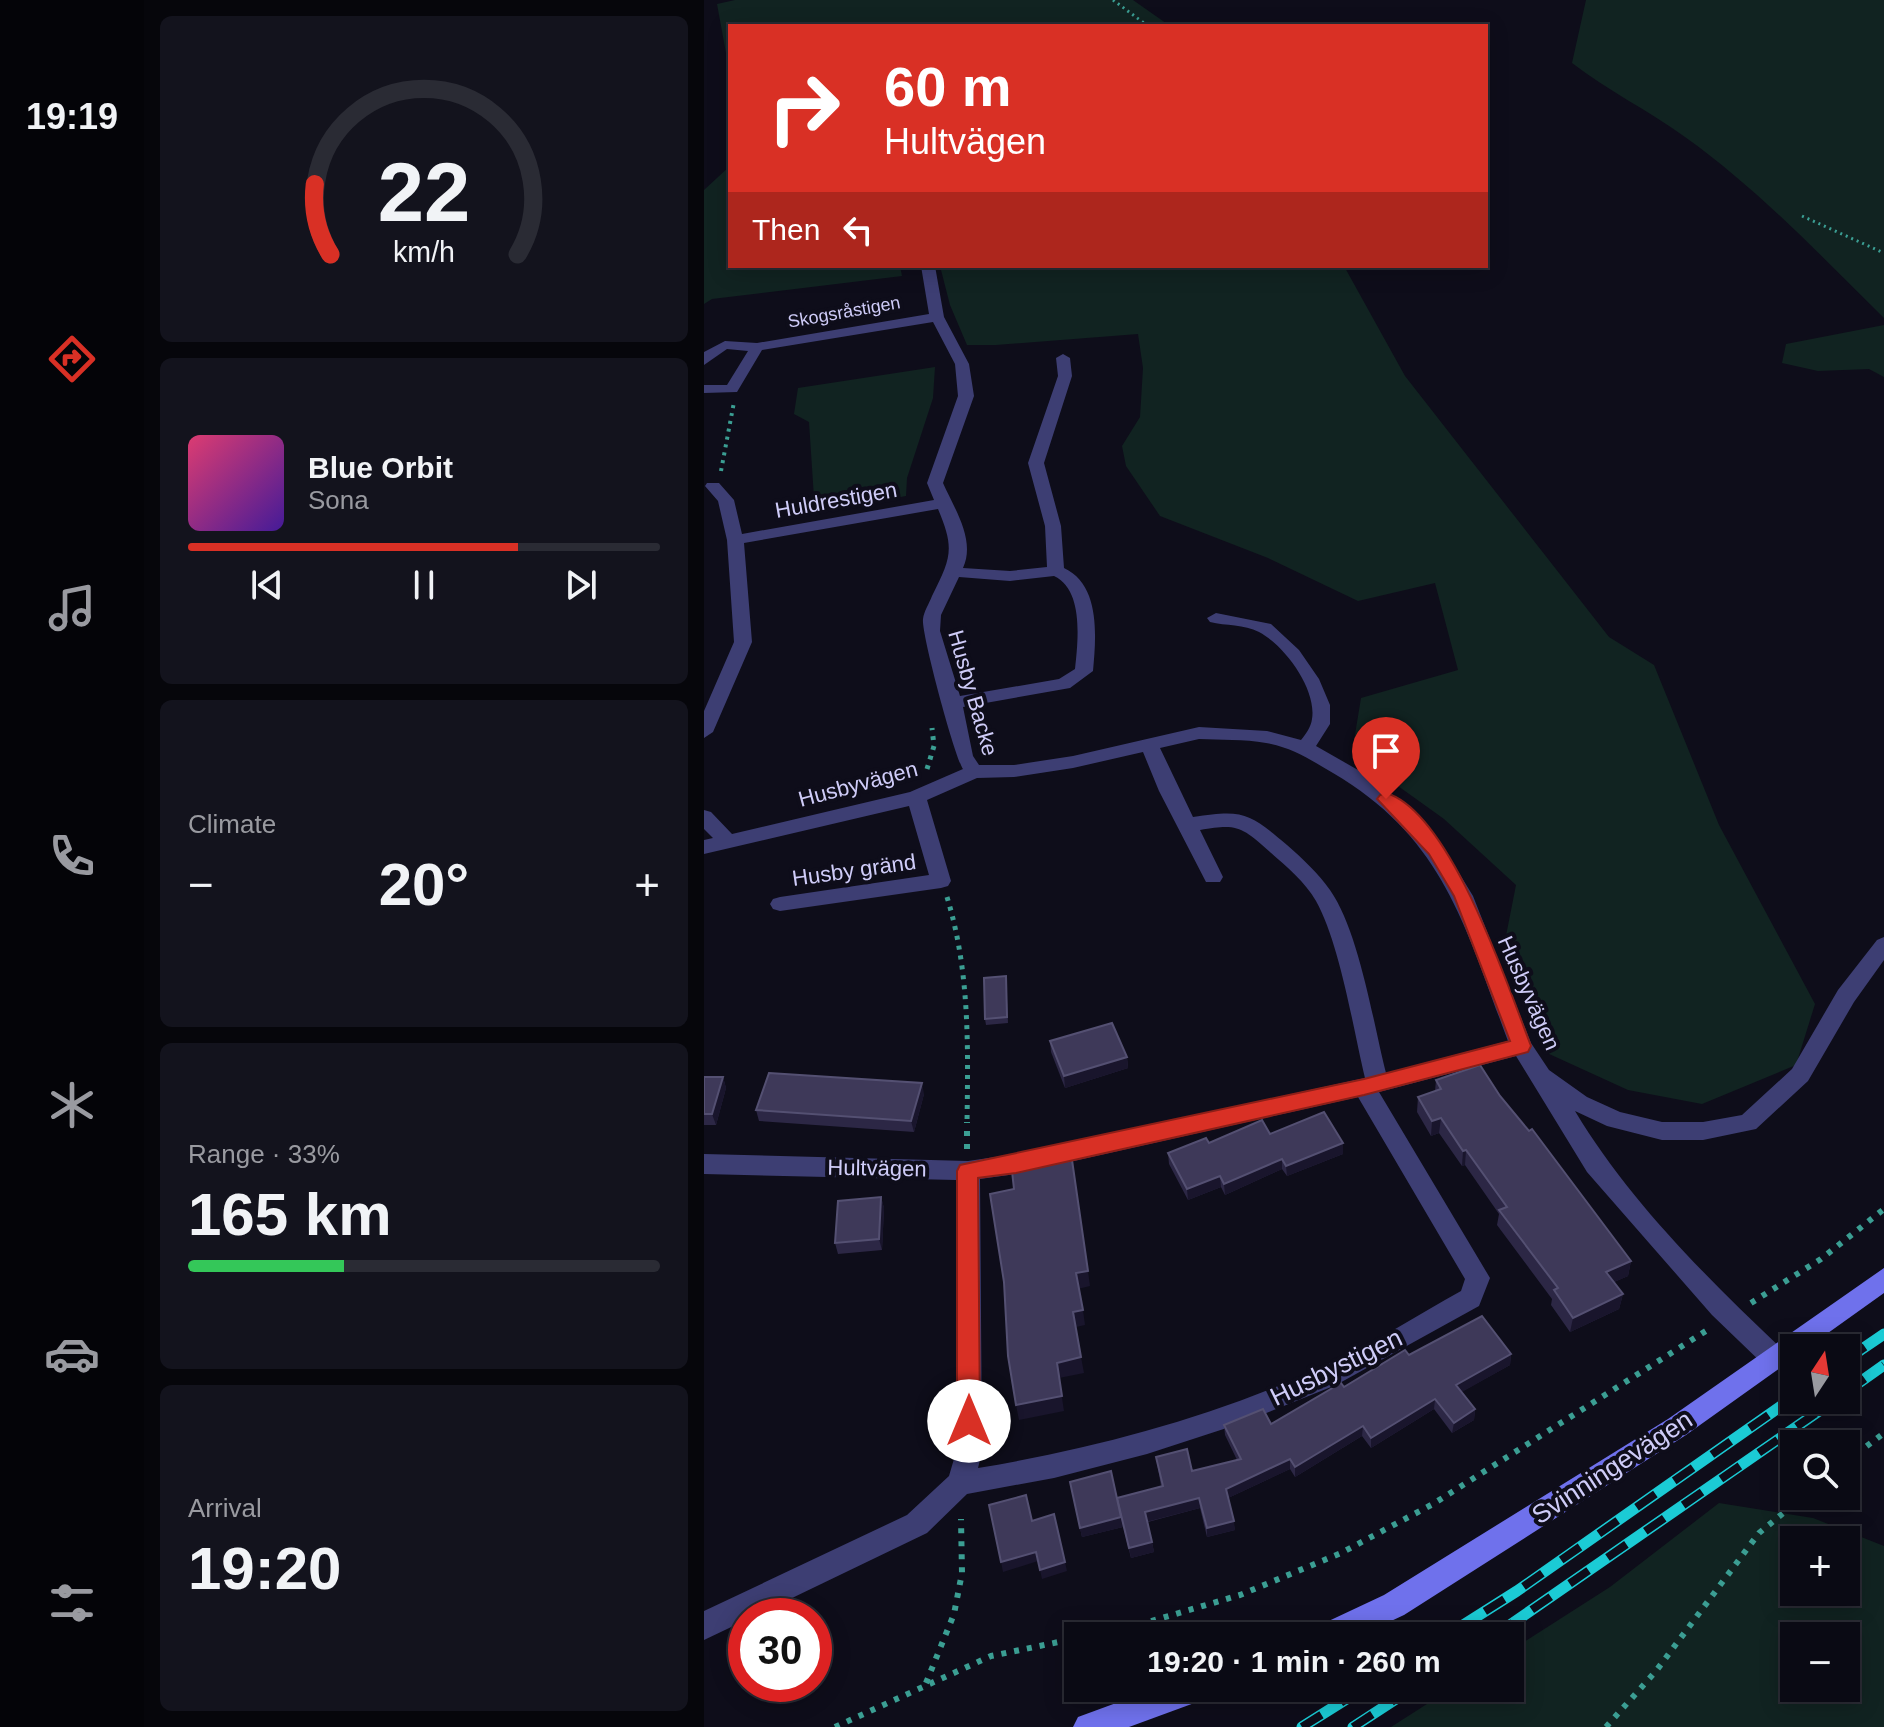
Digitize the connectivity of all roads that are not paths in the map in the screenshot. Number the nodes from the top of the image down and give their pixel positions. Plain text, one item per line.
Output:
1 (928, 268) edge
2 (937, 317) junction
3 (757, 347) junction
4 (1063, 358) dead end
5 (704, 361) edge
6 (704, 389) edge
7 (713, 486) road end
8 (944, 503) junction
9 (735, 540) junction
10 (1056, 571) junction
11 (955, 572) junction
12 (1216, 618) dead end
13 (953, 703) junction
14 (704, 732) edge
15 (1149, 743) junction
16 (1305, 748) junction
17 (974, 772) junction
18 (918, 788) junction
19 (704, 817) edge
20 (1188, 825) junction
21 (727, 841) junction
22 (704, 847) edge
23 (1213, 877) dead end
24 (780, 904) dead end
25 (1884, 945) edge
26 (1521, 1046) junction
27 (1541, 1076) junction
28 (1371, 1085) junction
29 (704, 1164) edge
30 (968, 1171) junction
31 (1884, 1279) edge
32 (1774, 1358) junction
33 (960, 1483) junction
34 (1358, 1622) edge
35 (704, 1626) edge
36 (1159, 1702) edge
37 (1088, 1727) edge

1 - 2 street, Husby Backe
2 - 3 street, Skogsråstigen
2 - 8 street, Husby Backe
3 - 5 street, Skogsråstigen
3 - 6 street
4 - 10 street
7 - 9 street
8 - 9 street, Huldrestigen
8 - 11 street, Husby Backe
9 - 14 street
10 - 11 street
10 - 13 street
11 - 13 street, Husby Backe
12 - 16 street
13 - 17 street, Husby Backe
15 - 16 street, Husbyvägen
15 - 17 street, Husbyvägen
15 - 20 street
16 - 26 street, Husbyvägen
17 - 18 street, Husbyvägen
18 - 21 street, Husbyvägen
18 - 24 street, Husby gränd
19 - 21 street
20 - 23 street
20 - 28 street
21 - 22 street, Husbyvägen
25 - 27 street, Husbyvägen
26 - 27 street, Husbyvägen
26 - 28 street, Hultvägen
27 - 32 street
28 - 30 street, Hultvägen
28 - 33 street, Husbystigen
29 - 30 street, Hultvägen
30 - 33 street
31 - 32 main road, Svinningevägen
32 - 34 main road, Svinningevägen
33 - 35 street
36 - 37 main road

